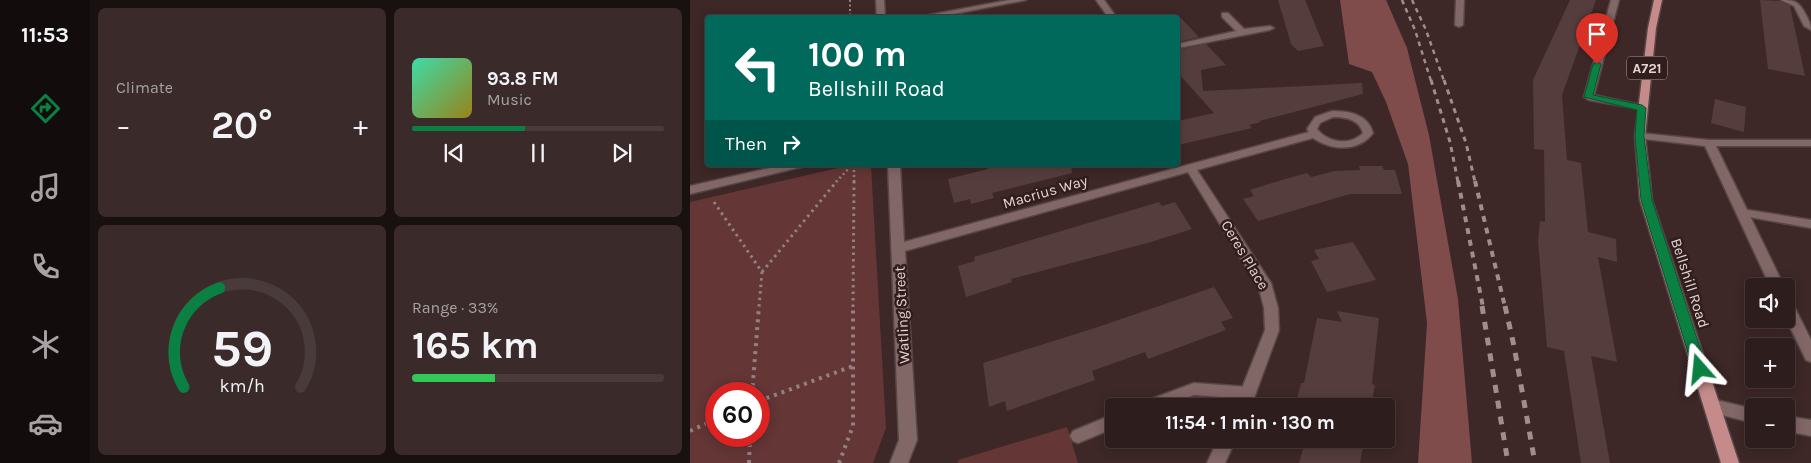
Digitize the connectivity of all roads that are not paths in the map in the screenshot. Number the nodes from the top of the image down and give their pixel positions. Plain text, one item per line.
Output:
1 (880, 0) edge
2 (1022, 0) edge
3 (1100, 0) edge
4 (1460, 0) edge
5 (1615, 0) edge
6 (1658, 0) edge
7 (1784, 0) edge
8 (997, 2) edge
9 (881, 15) edge
10 (945, 15) edge
11 (1112, 15) edge
12 (1225, 16) dead end
13 (1459, 25) dead end
14 (1270, 28) dead end
15 (1811, 28) edge
16 (1242, 32) junction
17 (1180, 46) edge
18 (1642, 108) junction
19 (1315, 134) junction
20 (1640, 136) junction
21 (1709, 143) junction
22 (1811, 143) edge
23 (788, 167) edge
24 (894, 167) edge
25 (1190, 167) junction
26 (690, 190) edge
27 (1742, 213) junction
28 (1810, 221) edge
29 (898, 248) junction
30 (1773, 278) edge
31 (1795, 323) edge
32 (1811, 356) edge
33 (1249, 393) junction
34 (1171, 398) edge
35 (1247, 398) edge
36 (1712, 406) junction
37 (1745, 414) edge
38 (1105, 425) edge
39 (1795, 425) edge
40 (1811, 428) edge
41 (1078, 436) dead end
42 (1223, 448) edge
43 (899, 463) edge
44 (1216, 463) edge
45 (1730, 463) edge

1 - 9 street
2 - 8 street
3 - 11 street
4 - 13 street
5 - 18 street
6 - 18 main road, Bellshill Road / A721
7 - 15 lane
8 - 10 street
12 - 16 street
14 - 16 street
16 - 17 street
18 - 20 main road, Bellshill Road / A721
19 - 19 street
19 - 25 street, Macrius Way
20 - 21 street
20 - 36 main road, Bellshill Road / A721
21 - 22 street
21 - 27 street
23 - 26 street
24 - 29 street, Watling Street
25 - 29 street, Macrius Way
25 - 33 street, Ceres Place
27 - 28 lane
27 - 30 street
29 - 43 street, Watling Street
31 - 32 street
33 - 34 lane
33 - 35 street, Ceres Place
36 - 37 street
36 - 45 main road, Bellshill Road / A721
38 - 41 lane
39 - 40 street
42 - 44 street

